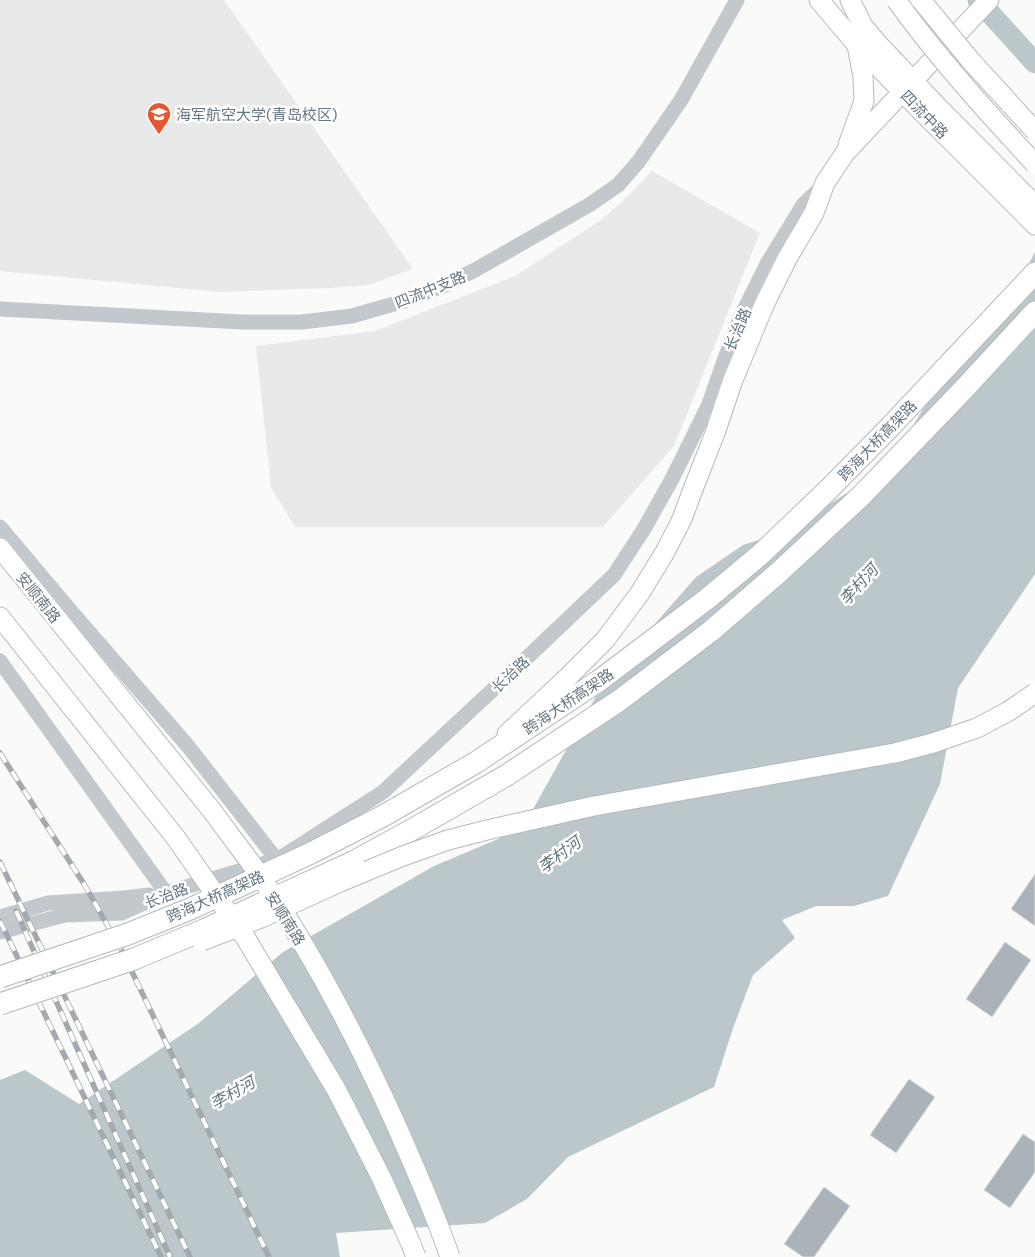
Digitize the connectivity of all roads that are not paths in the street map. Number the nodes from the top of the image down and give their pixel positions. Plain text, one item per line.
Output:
1 (737, 0) edge
2 (819, 0) edge
3 (842, 0) edge
4 (850, 0) edge
5 (896, 0) edge
6 (921, 0) edge
7 (989, 0) edge
8 (863, 26) junction
9 (857, 45) junction
10 (909, 86) junction
11 (932, 112) junction
12 (1035, 131) edge
13 (845, 153) junction
14 (1035, 164) edge
15 (825, 184) junction
16 (1035, 205) edge
17 (1035, 225) edge
18 (1035, 274) edge
19 (0, 309) edge
20 (1035, 312) edge
21 (0, 527) edge
22 (0, 548) edge
23 (0, 616) edge
24 (0, 661) edge
25 (1035, 693) edge
26 (475, 763) junction
27 (277, 860) junction
28 (166, 893) junction
29 (0, 917) edge
30 (0, 932) edge
31 (134, 959) junction
32 (0, 977) edge
33 (0, 1004) edge
34 (416, 1257) edge
35 (450, 1257) edge

1 - 19 street, 四流中支路
2 - 9 main road, 四流中路
3 - 8 main road
4 - 8 main road, 四流中路
5 - 14 main road, bridge
6 - 12 main road, bridge
7 - 10 main road
8 - 10 main road, 四流中路
9 - 10 main road, 四流中路
9 - 13 main road
10 - 11 main road, 四流中路
10 - 13 main road
11 - 16 main road, 四流中路
11 - 17 main road, 四流中路
13 - 15 main road
15 - 26 main road
15 - 27 street, 长治路
18 - 26 highway, 跨海大桥高架路
20 - 31 highway, 跨海大桥高架路, bridge
21 - 27 street
22 - 35 main road, 安顺南路, bridge
23 - 34 main road, bridge
24 - 28 street
25 - 31 main road, bridge
26 - 32 highway, 跨海大桥高架路, bridge
27 - 28 street, 长治路
28 - 29 street
28 - 30 street, 长治路
31 - 33 highway, 跨海大桥高架路, bridge

